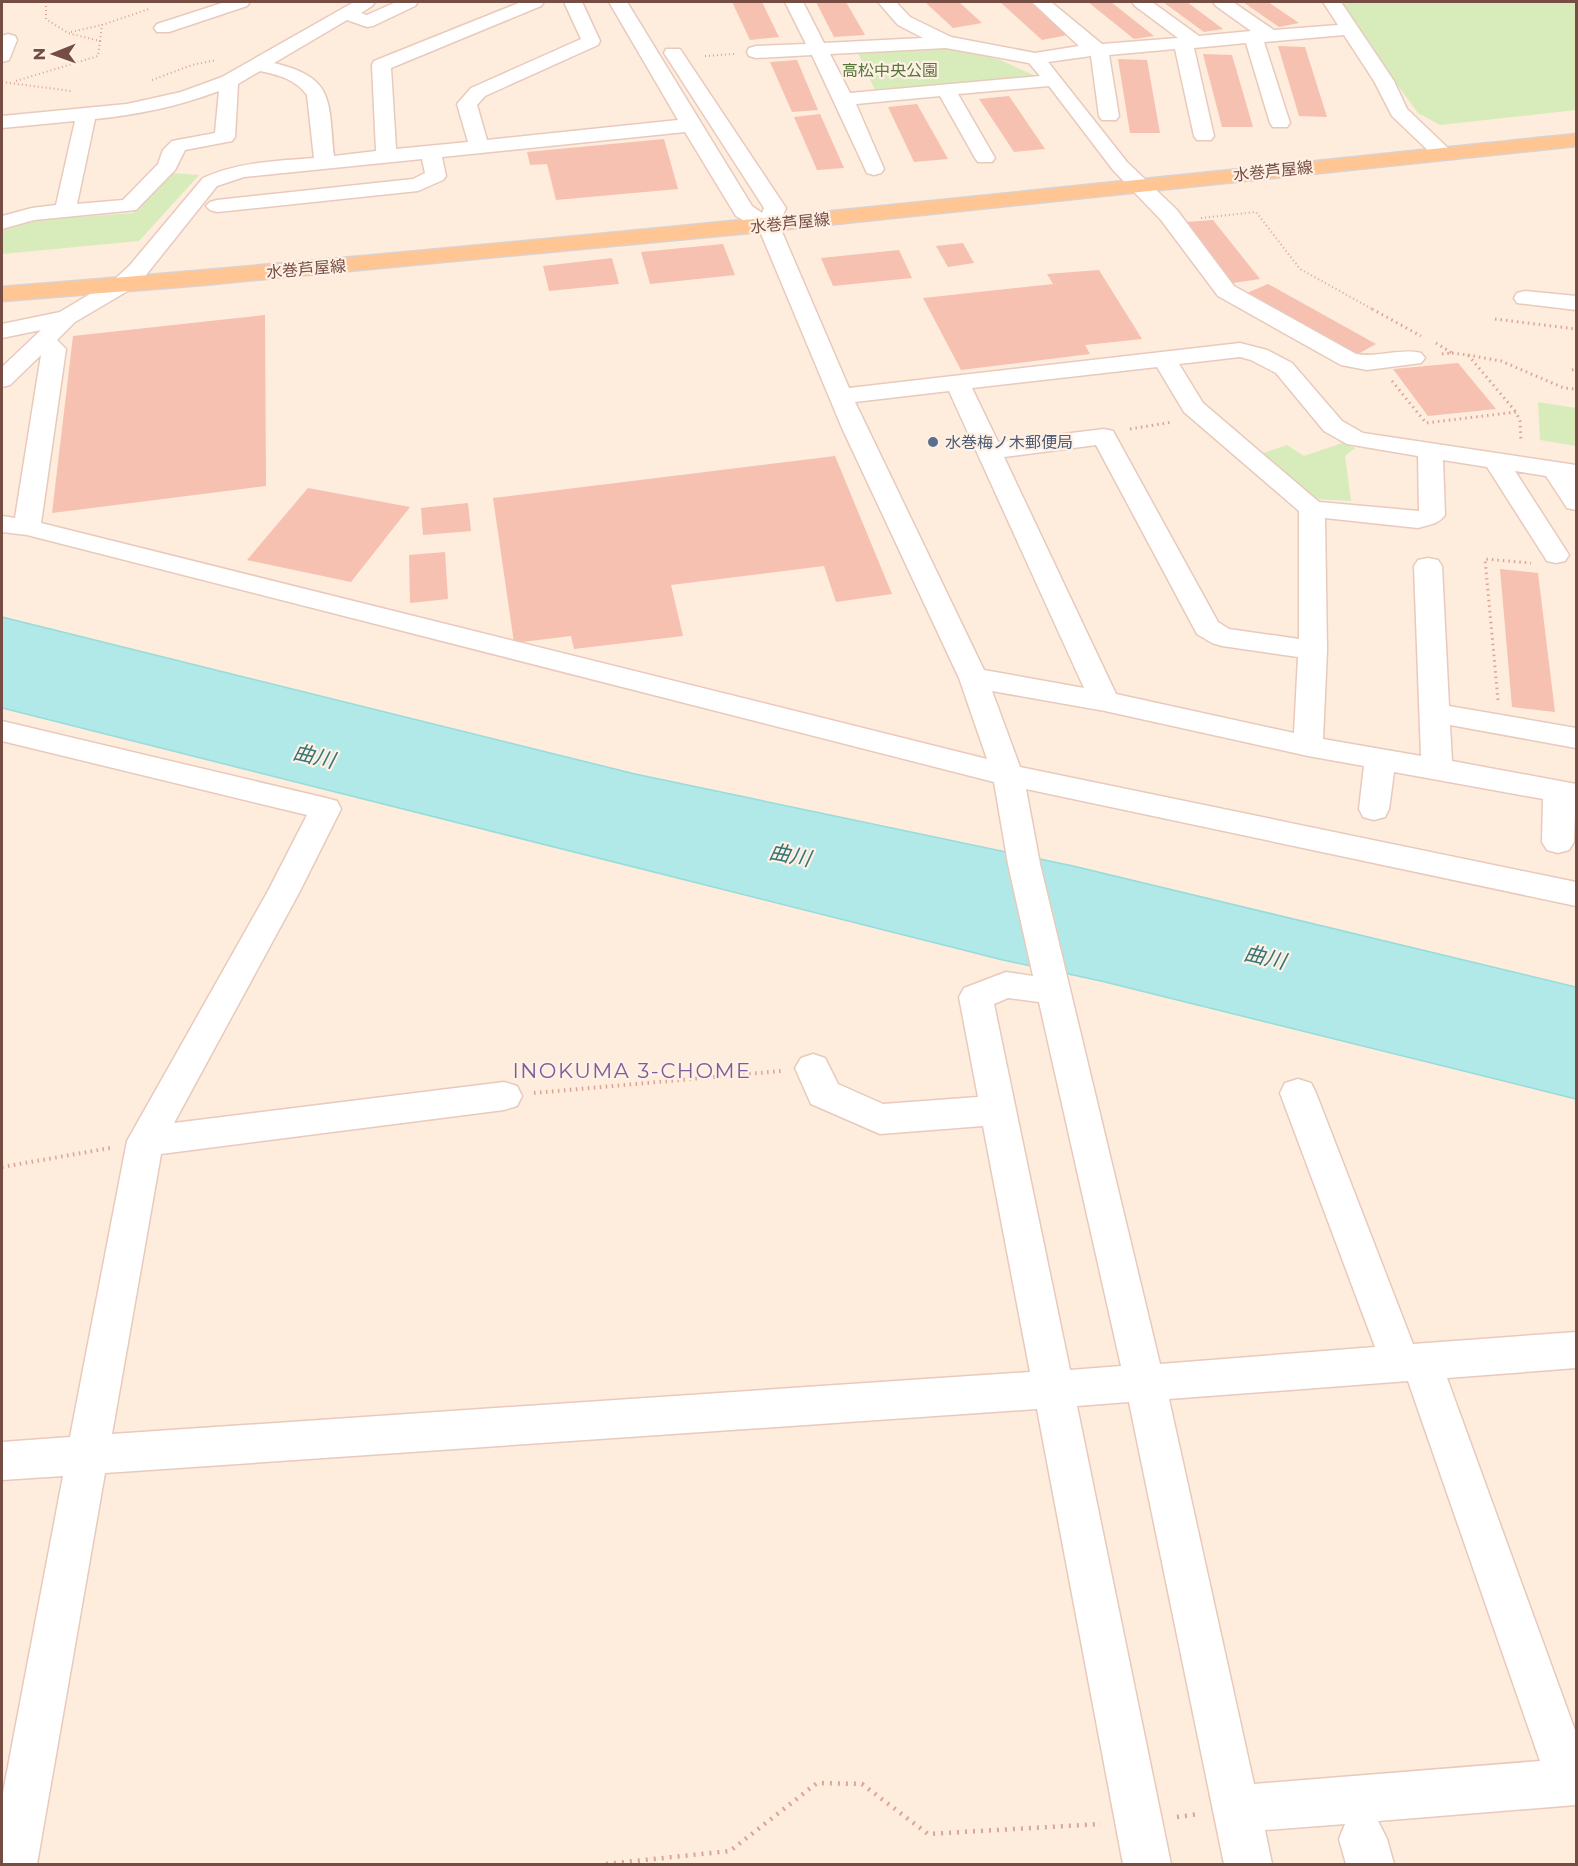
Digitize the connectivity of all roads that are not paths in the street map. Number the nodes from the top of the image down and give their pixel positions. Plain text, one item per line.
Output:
1 (241, 2) edge
2 (366, 2) edge
3 (409, 2) edge
4 (535, 2) edge
5 (573, 2) edge
6 (618, 2) edge
7 (794, 2) edge
8 (887, 2) edge
9 (1041, 2) edge
10 (1066, 2) edge
11 (1141, 2) edge
12 (1222, 2) edge
13 (1332, 2) edge
14 (344, 12) junction
15 (163, 28) dead end
16 (1350, 29) junction
17 (1261, 35) junction
18 (665, 41) dead end
19 (946, 42) junction
20 (1188, 42) junction
21 (1119, 48) junction
22 (1097, 49) junction
23 (818, 50) junction
24 (756, 52) dead end
25 (1035, 59) junction
26 (256, 64) junction
27 (1054, 80) junction
28 (230, 81) junction
29 (946, 90) junction
30 (844, 99) junction
31 (86, 115) junction
32 (1109, 116) dead end
33 (2, 122) edge
34 (1281, 123) dead end
35 (690, 125) junction
36 (1576, 128) edge
37 (1204, 136) dead end
38 (1576, 140) edge
39 (479, 146) junction
40 (1437, 148) junction
41 (431, 153) junction
42 (386, 156) junction
43 (985, 158) dead end
44 (325, 162) junction
45 (874, 169) dead end
46 (1133, 180) junction
47 (217, 206) dead end
48 (65, 211) junction
49 (744, 211) junction
50 (771, 217) junction
51 (2, 223) edge
52 (131, 277) junction
53 (2, 281) edge
54 (2, 294) edge
55 (1525, 298) dead end
56 (1576, 303) edge
57 (67, 317) junction
58 (2, 331) edge
59 (44, 340) junction
60 (1164, 358) junction
61 (1413, 358) road end
62 (2, 381) edge
63 (957, 382) junction
64 (841, 396) junction
65 (990, 451) junction
66 (1430, 451) junction
67 (1496, 461) junction
68 (1566, 472) edge
69 (1576, 502) edge
70 (1312, 509) junction
71 (14, 526) edge
72 (1549, 560) road end
73 (1428, 566) dead end
74 (1312, 650) junction
75 (973, 678) junction
76 (1105, 702) junction
77 (1435, 713) junction
78 (2, 731) edge
79 (1576, 738) edge
80 (1308, 746) junction
81 (1380, 759) junction
82 (1437, 768) junction
83 (1008, 775) junction
84 (1568, 792) edge
85 (1374, 809) dead end
86 (1558, 842) dead end
87 (1576, 894) edge
88 (1051, 985) junction
89 (813, 1068) road end
90 (1298, 1093) dead end
91 (504, 1096) road end
92 (997, 1110) junction
93 (145, 1142) junction
94 (1576, 1350) edge
95 (1411, 1361) junction
96 (1145, 1383) junction
97 (1052, 1389) junction
98 (89, 1456) junction
99 (2, 1461) edge
100 (1574, 1782) edge
101 (1236, 1809) junction
102 (13, 1864) edge
103 (1147, 1864) edge
104 (1248, 1864) edge

1 - 15 street
2 - 14 street
3 - 14 street
4 - 42 street
5 - 39 street
6 - 35 street
7 - 23 street
8 - 19 street
9 - 22 street
10 - 21 street
11 - 20 street
12 - 17 street
13 - 16 street
14 - 26 street
16 - 17 street
16 - 40 street
17 - 20 street
17 - 34 street
18 - 50 street
19 - 23 street
19 - 25 street
20 - 21 street
20 - 37 street
21 - 22 street
22 - 25 street
22 - 32 street
23 - 24 street
23 - 30 street
25 - 27 street
26 - 28 street
26 - 44 street
27 - 29 street
27 - 46 street
28 - 31 street
28 - 48 street
29 - 30 street
29 - 43 street
30 - 45 street
31 - 33 street
31 - 48 street
35 - 39 street
35 - 49 street
36 - 40 main road, 水巻芦屋線
38 - 40 main road, 水巻芦屋線
39 - 41 street
40 - 46 main road, 水巻芦屋線
41 - 42 street
41 - 47 street
42 - 44 street
44 - 52 street
46 - 50 main road, 水巻芦屋線
46 - 61 street
48 - 51 street
49 - 50 main road, 水巻芦屋線
49 - 52 main road, 水巻芦屋線
50 - 52 main road, 水巻芦屋線
50 - 64 street
52 - 53 main road, 水巻芦屋線
52 - 54 main road, 水巻芦屋線
52 - 57 street
55 - 56 street
57 - 58 street
57 - 59 street
59 - 62 street
59 - 71 street
60 - 63 street
60 - 66 street
60 - 70 street
63 - 64 street
63 - 65 street
64 - 75 street
65 - 74 street
65 - 76 street
66 - 67 street
66 - 70 street
67 - 68 street
67 - 72 street
68 - 69 street
70 - 74 street
71 - 83 street
73 - 77 street
74 - 80 street
75 - 76 street
75 - 83 street
76 - 80 street
77 - 79 street
77 - 82 street
78 - 93 street
80 - 81 street
81 - 82 street
81 - 85 street
82 - 84 street
83 - 87 street
83 - 88 street
84 - 86 street
88 - 92 street
88 - 96 street
89 - 92 street
90 - 95 street
91 - 93 street
92 - 97 street
93 - 98 street
94 - 95 street
95 - 96 street
95 - 100 street
96 - 97 street
96 - 101 street
97 - 98 street
97 - 103 street
98 - 99 street
98 - 102 street
100 - 101 street
101 - 104 street

